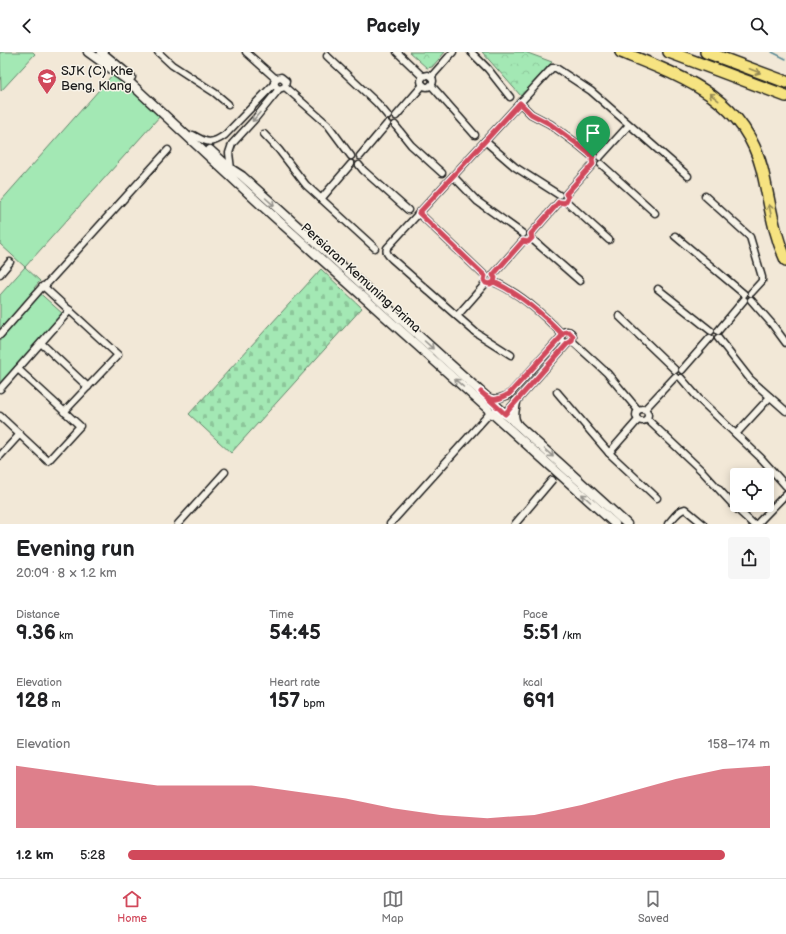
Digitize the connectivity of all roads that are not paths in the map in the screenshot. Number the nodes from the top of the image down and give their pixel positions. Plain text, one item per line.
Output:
1 (101, 52) edge
2 (246, 52) edge
3 (397, 52) edge
4 (453, 52) edge
5 (471, 52) edge
6 (621, 52) edge
7 (669, 52) edge
8 (706, 52) edge
9 (92, 53) edge
10 (161, 53) edge
11 (327, 56) dead end
12 (431, 76) junction
13 (423, 77) junction
14 (275, 81) junction
15 (786, 82) edge
16 (423, 85) junction
17 (431, 85) junction
18 (282, 88) junction
19 (786, 96) edge
20 (510, 97) dead end
21 (520, 103) junction
22 (228, 104) dead end
23 (388, 116) junction
24 (396, 116) junction
25 (236, 124) junction
26 (388, 124) junction
27 (395, 125) junction
28 (629, 125) junction
29 (244, 130) junction
30 (264, 134) dead end
31 (193, 135) junction
32 (475, 135) dead end
33 (485, 141) junction
34 (168, 150) dead end
35 (352, 156) junction
36 (360, 156) junction
37 (593, 157) junction
38 (600, 157) junction
39 (351, 164) junction
40 (359, 164) junction
41 (593, 164) junction
42 (601, 164) junction
43 (231, 169) junction
44 (442, 172) dead end
45 (452, 176) junction
46 (688, 176) dead end
47 (566, 194) junction
48 (705, 196) dead end
49 (559, 198) junction
50 (321, 199) junction
51 (566, 201) junction
52 (408, 210) dead end
53 (419, 213) junction
54 (655, 213) dead end
55 (523, 234) junction
56 (675, 236) dead end
57 (531, 237) junction
58 (609, 240) dead end
59 (523, 241) junction
60 (375, 248) dead end
61 (786, 260) edge
62 (10, 262) dead end
63 (0, 274) edge
64 (485, 276) junction
65 (494, 278) junction
66 (580, 281) dead end
67 (486, 283) junction
68 (44, 287) junction
69 (658, 289) dead end
70 (751, 293) junction
71 (744, 297) junction
72 (751, 300) junction
73 (70, 310) junction
74 (457, 316) junction
75 (619, 316) dead end
76 (710, 331) junction
77 (718, 331) junction
78 (0, 335) edge
79 (562, 335) junction
80 (710, 338) junction
81 (718, 338) junction
82 (569, 342) junction
83 (41, 343) junction
84 (786, 343) edge
85 (511, 355) dead end
86 (18, 369) junction
87 (679, 370) junction
88 (678, 377) junction
89 (88, 387) junction
90 (0, 389) edge
91 (481, 392) junction
92 (557, 392) dead end
93 (770, 397) junction
94 (516, 402) junction
95 (638, 410) junction
96 (645, 410) junction
97 (489, 411) junction
98 (786, 411) edge
99 (64, 412) junction
100 (505, 414) junction
101 (0, 416) edge
102 (647, 419) junction
103 (638, 420) junction
104 (520, 427) junction
105 (20, 434) junction
106 (736, 434) junction
107 (609, 453) junction
108 (0, 456) edge
109 (225, 472) dead end
110 (552, 480) dead end
111 (786, 486) edge
112 (786, 494) edge
113 (657, 498) dead end
114 (178, 524) edge
115 (390, 524) edge
116 (515, 524) edge
117 (615, 524) edge
118 (627, 524) edge
119 (668, 524) edge
120 (703, 524) edge
121 (753, 524) edge
122 (758, 524) edge

1 - 31 street, Persiaran Kemuning Prima
2 - 14 street
3 - 13 street
4 - 12 street
5 - 20 street
61 -> 6 highway
7 - 19 highway
8 -> 15 highway
97 -> 9 street, Persiaran Kemuning Prima
10 - 22 street
11 - 23 street
12 - 13 street
12 - 17 street
13 - 16 street
14 - 18 street
14 - 18 street
14 - 25 street
16 - 17 street
16 - 24 street
17 - 32 street
18 -> 29 street
18 - 35 street
21 - 28 street
21 - 33 street
21 - 37 street
23 - 24 street
23 - 26 street
24 - 27 street
25 - 29 street
25 - 31 street
26 - 27 street
26 - 36 street
27 - 44 street
28 - 38 street
28 - 46 street
29 - 43 street
30 - 50 street
31 - 43 street, Persiaran Kemuning Prima
33 - 45 street
33 - 49 street
34 - 68 street
35 - 36 street
35 - 39 street
36 - 40 street
37 - 38 street
37 - 41 street
38 - 42 street
39 - 40 street
39 - 50 street
40 - 52 street
41 - 42 street
41 - 47 street
42 - 54 street
43 -> 91 street, Persiaran Kemuning Prima
45 - 53 street
45 - 55 street
47 - 49 street
47 - 51 street
48 - 70 street
49 - 51 street
49 - 57 street
50 - 60 street
51 - 58 street
53 - 64 street
53 - 74 street
55 - 57 street
55 - 59 street
56 - 71 street
57 - 59 street
57 - 66 street
59 - 65 street
62 - 63 street
64 - 65 street
64 - 67 street
65 - 67 street
65 - 79 street
67 - 74 street
68 - 73 street
68 - 78 street
69 - 76 street
70 - 71 street
70 - 72 street
71 - 72 street
71 - 77 street
72 - 84 street
73 - 83 street
73 - 89 street
74 - 85 street
75 - 87 street
76 - 77 street
76 - 80 street
77 - 81 street
79 - 82 street
79 - 82 street
79 - 91 street
80 - 81 street
80 - 87 street
81 - 93 street
82 - 94 street
82 - 95 street
83 - 86 street
83 - 89 street
86 - 90 street
86 - 99 street
87 - 88 street
88 - 96 street
88 - 106 street
89 - 99 street
91 - 100 street, Persiaran Kemuning Prima
92 - 107 street
93 - 98 street
93 - 106 street
94 - 100 street
94 - 104 street
95 - 96 street
95 - 103 street
96 - 102 street
97 - 100 street
97 - 115 street
117 -> 97 street, Persiaran Kemuning Prima
99 - 105 street
100 - 104 street, Persiaran Kemuning Prima
101 - 105 street
102 - 103 street
102 - 121 street
103 - 107 street
104 -> 118 street, Persiaran Kemuning Prima
105 - 108 street
106 - 111 street
107 - 113 street
109 - 114 street
110 - 116 street
111 - 112 street
112 - 122 street
119 - 120 street

